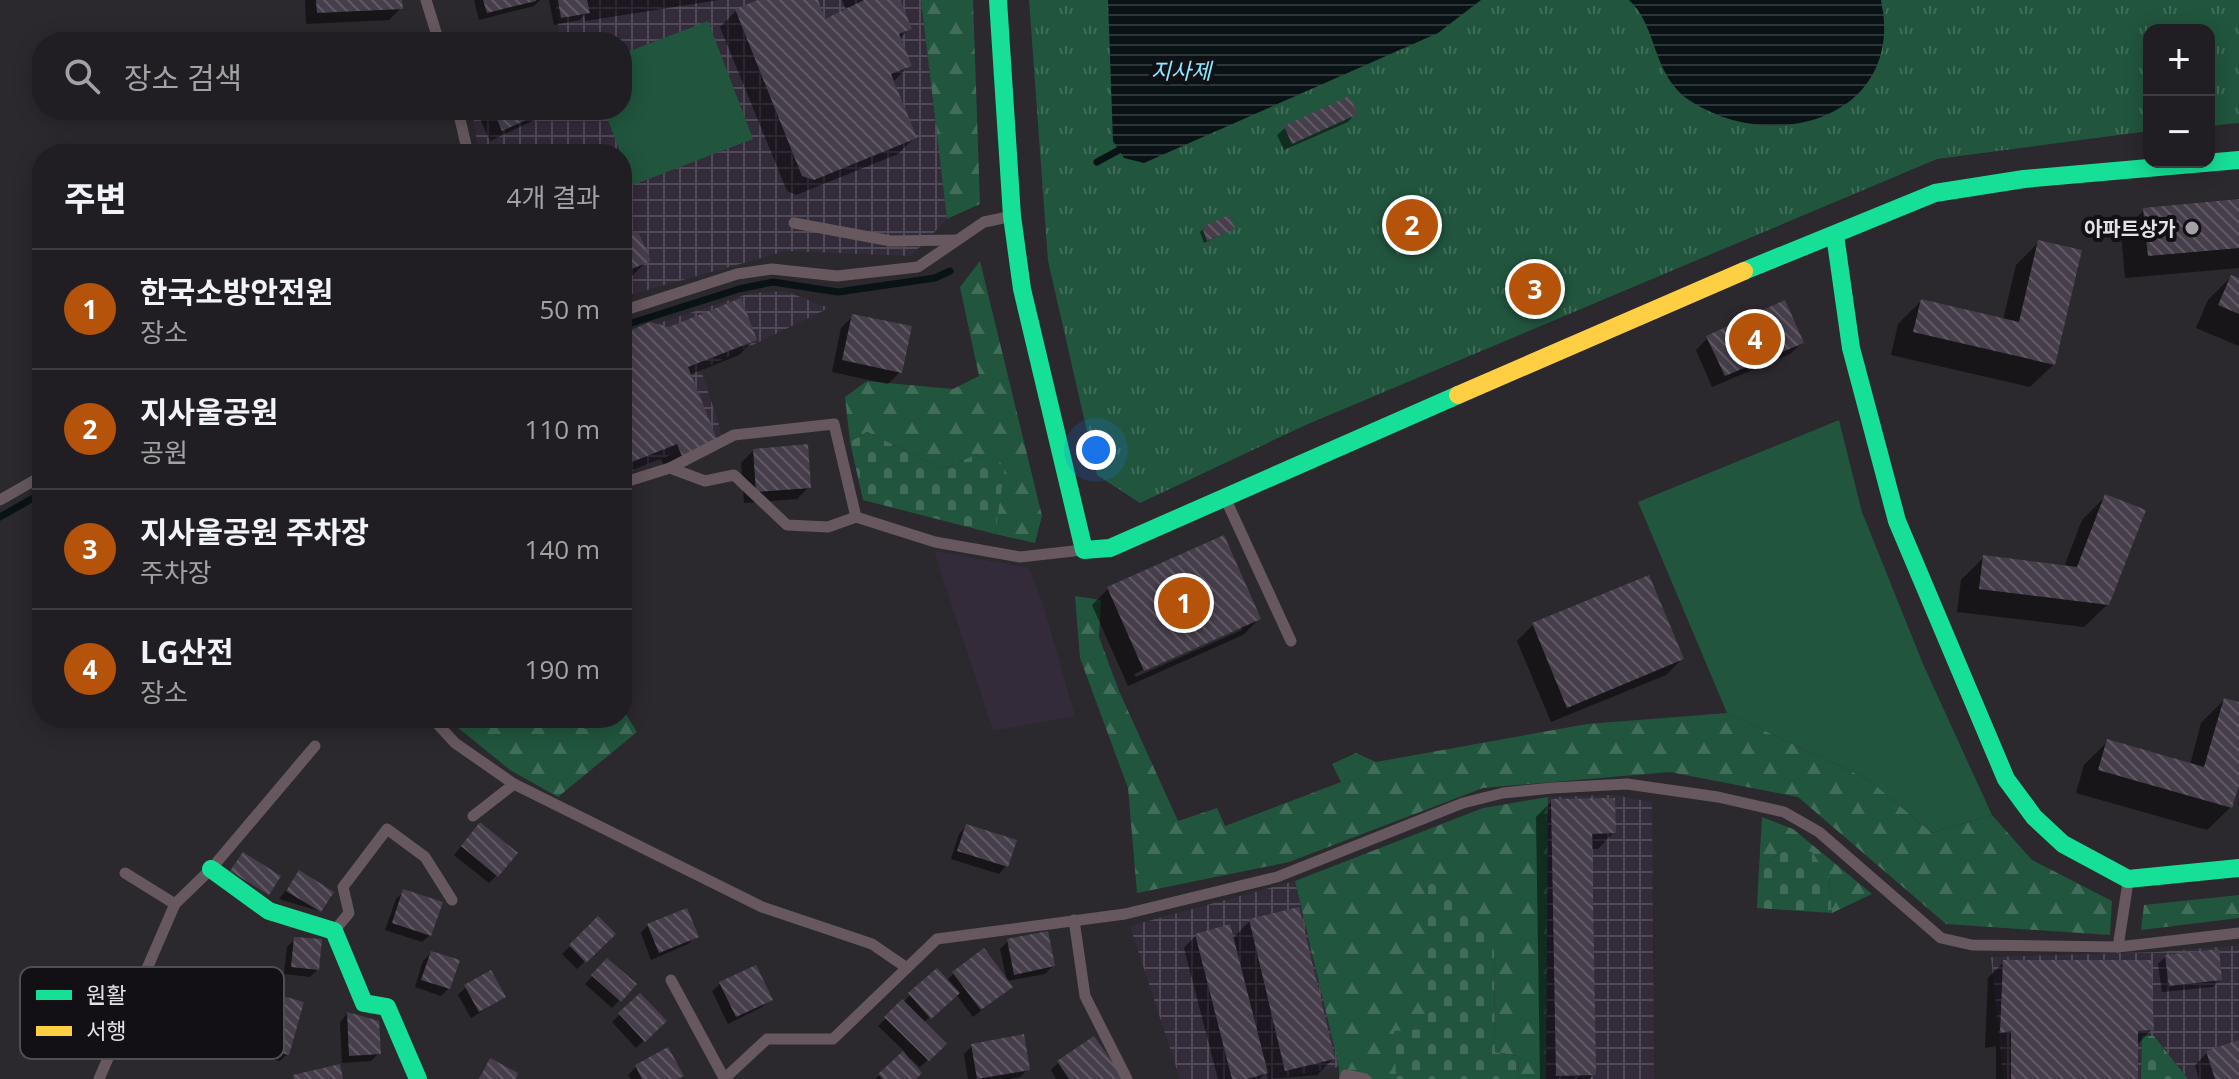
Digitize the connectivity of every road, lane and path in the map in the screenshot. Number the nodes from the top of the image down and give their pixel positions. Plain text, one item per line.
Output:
1 (426, 0) edge
2 (998, 0) edge
3 (436, 32) edge
4 (460, 120) edge
5 (466, 144) edge
6 (2239, 160) edge
7 (1012, 216) junction
8 (794, 223) dead end
9 (1835, 235) junction
10 (955, 240) junction
11 (632, 308) edge
12 (670, 468) junction
13 (632, 480) edge
14 (32, 482) edge
15 (1224, 496) junction
16 (0, 500) edge
17 (856, 517) junction
18 (1084, 550) junction
19 (1291, 641) dead end
20 (441, 728) edge
21 (315, 746) dead end
22 (514, 784) junction
23 (473, 816) dead end
24 (2239, 868) edge
25 (211, 869) junction
26 (125, 873) dead end
27 (2128, 879) junction
28 (452, 900) dead end
29 (175, 904) junction
30 (1074, 920) junction
31 (334, 931) junction
32 (2239, 933) edge
33 (2118, 947) junction
34 (148, 967) edge
35 (907, 968) junction
36 (671, 980) dead end
37 (108, 1059) edge
38 (99, 1079) edge
39 (418, 1079) edge
40 (724, 1079) edge
41 (1127, 1079) edge
42 (1345, 1079) edge
43 (1365, 1079) edge

1 - 3 lane
2 - 7 street
4 - 5 lane
6 - 9 street
7 - 10 lane
7 - 18 street
8 - 10 lane
9 - 15 street
9 - 27 street
10 - 11 lane
12 - 13 lane
12 - 17 lane
12 - 17 lane
14 - 16 lane
15 - 18 street
15 - 19 lane
17 - 18 lane
20 - 22 lane
21 - 25 lane
22 - 23 lane
22 - 35 lane
24 - 27 street
25 - 29 lane
25 - 31 street
26 - 29 lane
27 - 33 lane
28 - 31 lane
29 - 34 lane
30 - 33 lane
30 - 35 lane
30 - 41 lane
31 - 39 street
32 - 33 lane
35 - 40 lane
36 - 40 lane
37 - 38 lane
42 - 43 lane

